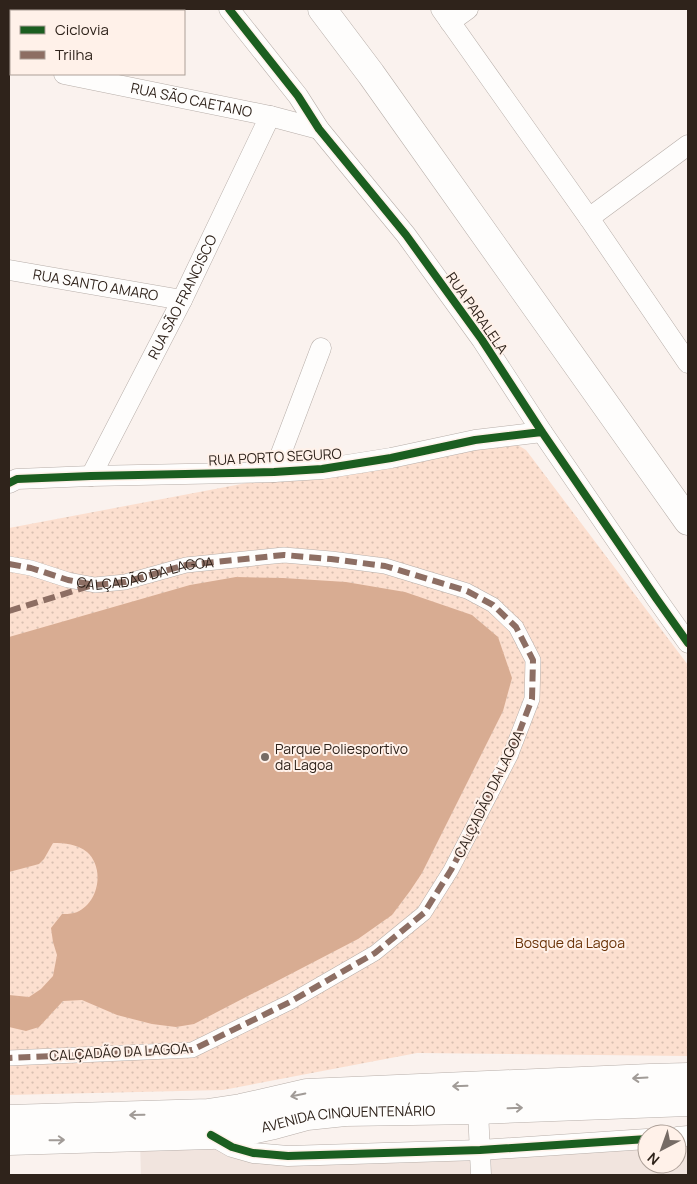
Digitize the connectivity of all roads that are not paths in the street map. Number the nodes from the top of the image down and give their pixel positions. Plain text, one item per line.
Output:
1 (229, 9) edge
2 (322, 9) edge
3 (468, 9) edge
4 (445, 15) edge
5 (69, 75) edge
6 (270, 116) junction
7 (319, 128) junction
8 (688, 145) edge
9 (589, 218) junction
10 (9, 270) edge
11 (182, 300) junction
12 (321, 348) dead end
13 (688, 363) edge
14 (542, 432) junction
15 (274, 472) junction
16 (91, 476) junction
17 (12, 479) edge
18 (688, 521) edge
19 (9, 564) edge
20 (688, 643) edge
21 (9, 1058) edge
22 (688, 1077) edge
23 (688, 1102) edge
24 (478, 1110) junction
25 (9, 1119) edge
26 (210, 1135) junction
27 (637, 1140) edge
28 (9, 1141) edge
29 (480, 1150) junction
30 (481, 1175) edge

1 - 7 street, RUA PARALELA
2 - 18 main road
3 - 4 street
4 - 9 street
5 - 6 street, RUA SÃO CAETANO
6 - 7 street, RUA SÃO CAETANO
6 - 11 street, RUA SÃO FRANCISCO
7 - 14 street, RUA PARALELA
8 - 9 street
9 - 13 street
10 - 11 street, RUA SANTO AMARO
11 - 16 street, RUA SÃO FRANCISCO
12 - 15 street
14 - 15 street, RUA PORTO SEGURO
14 - 20 street, RUA PARALELA
15 - 16 street, RUA PORTO SEGURO
16 - 17 street, RUA PORTO SEGURO
19 - 21 street, CALÇADÃO DA LAGOA
22 -> 25 main road, AVENIDA CINQUENTENÁRIO
24 -> 23 main road, AVENIDA CINQUENTENÁRIO
24 - 26 main road, AVENIDA CINQUENTENÁRIO
24 - 29 street
28 -> 26 main road, AVENIDA CINQUENTENÁRIO
26 - 29 street
27 - 29 street
29 - 30 street

